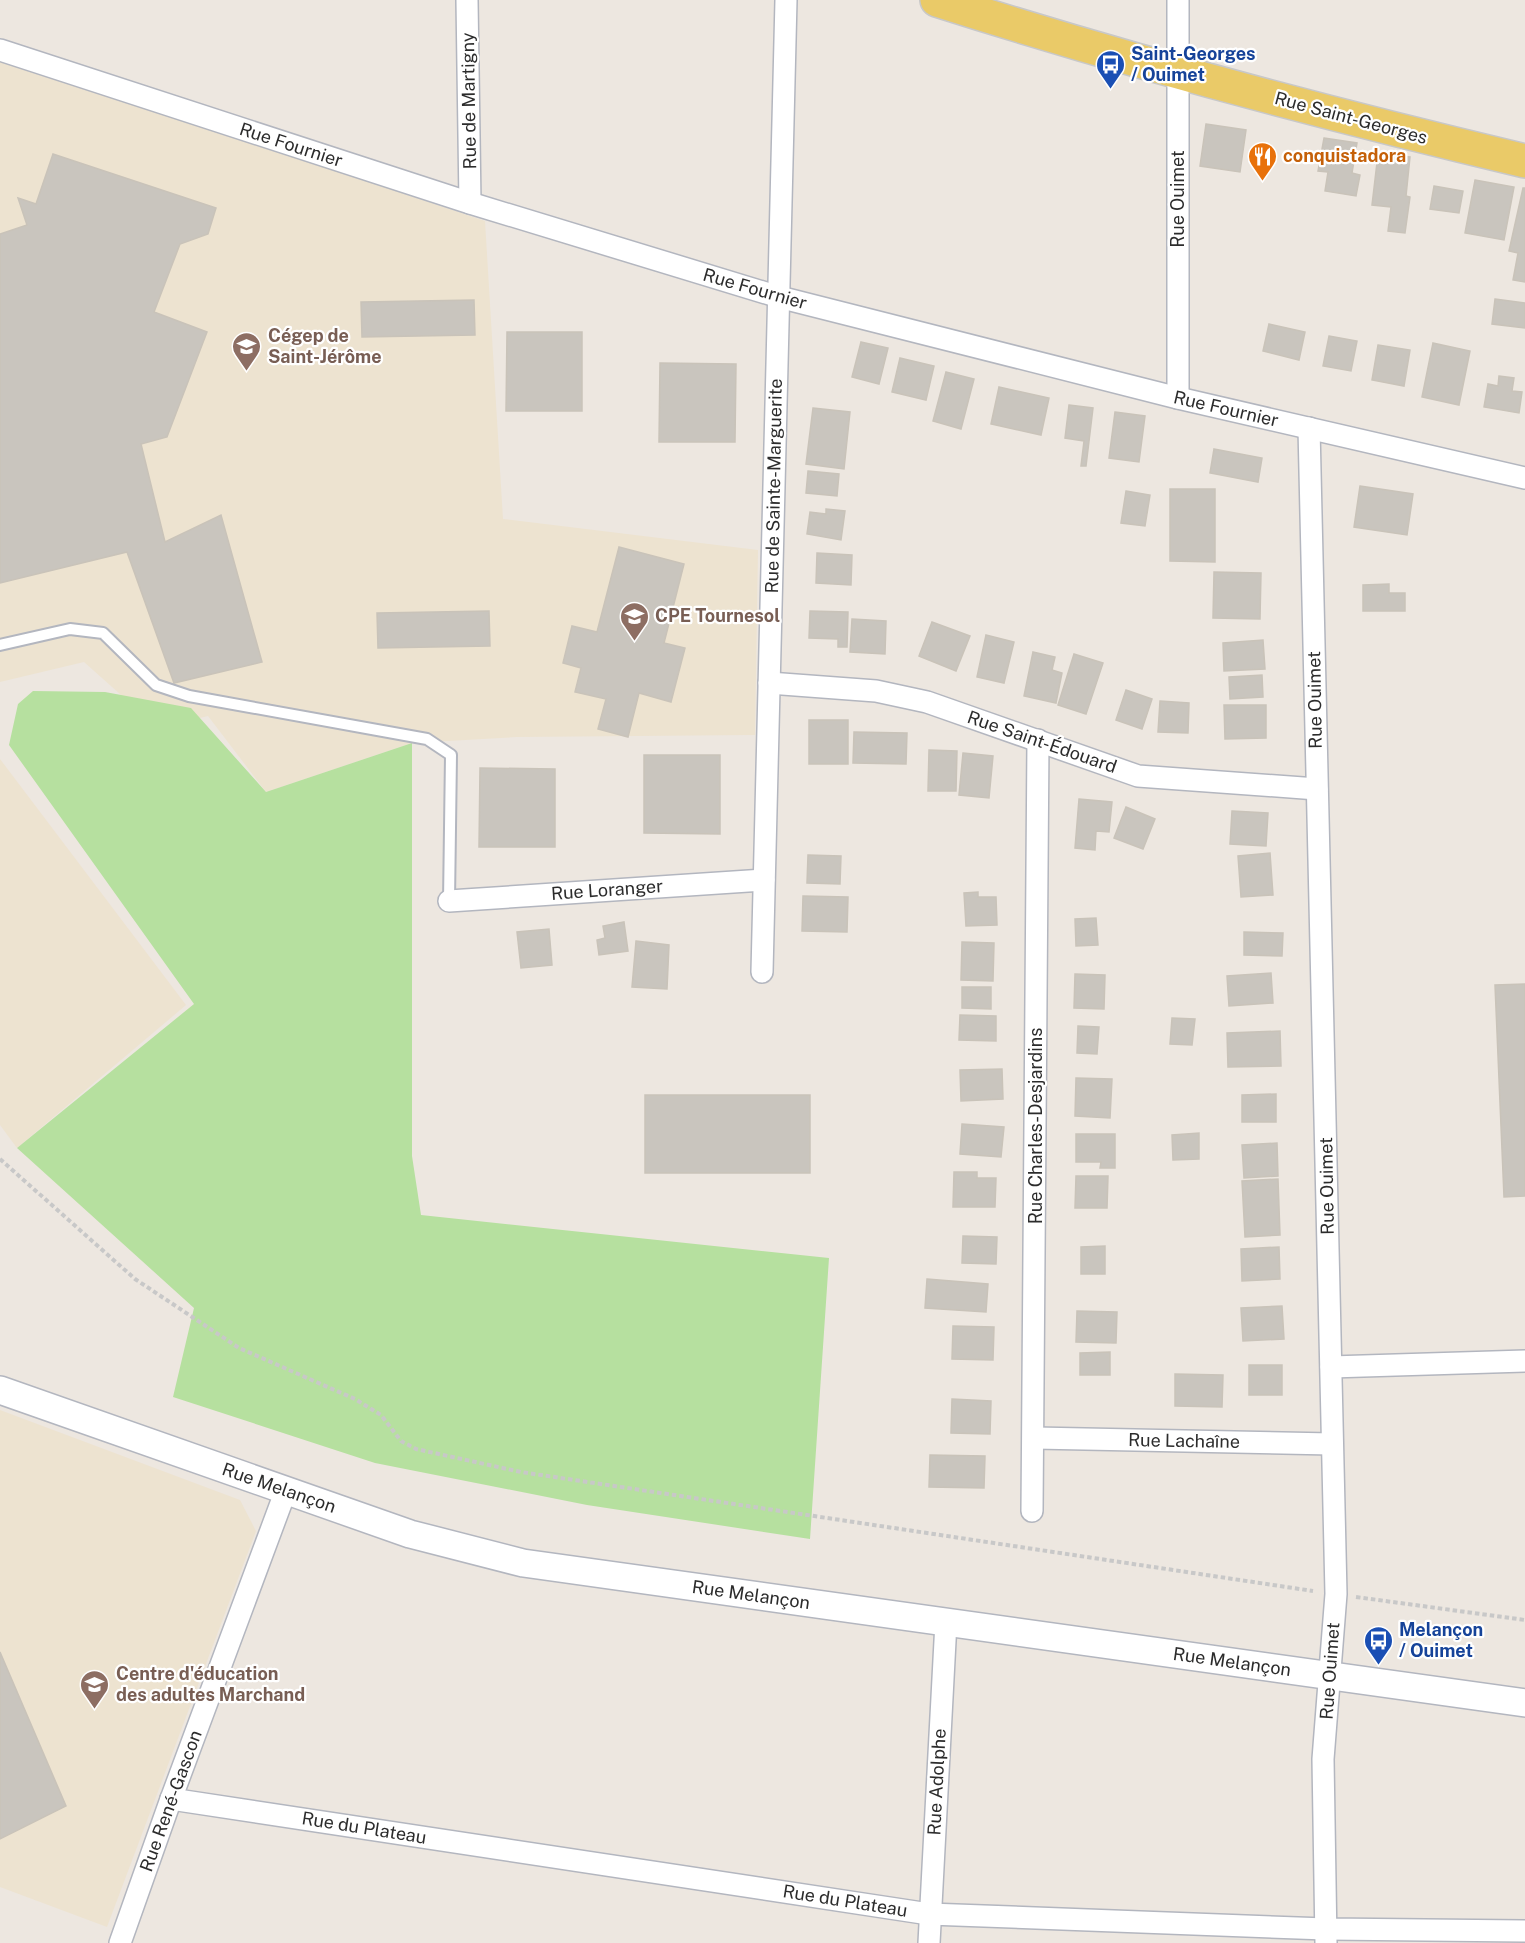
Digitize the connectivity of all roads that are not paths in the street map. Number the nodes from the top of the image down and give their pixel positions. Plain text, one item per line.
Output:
1 (467, 0) edge
2 (786, 0) edge
3 (937, 0) edge
4 (1178, 0) edge
5 (0, 50) edge
6 (1177, 71) junction
7 (1525, 161) edge
8 (470, 203) junction
9 (779, 297) junction
10 (1178, 398) junction
11 (1309, 428) junction
12 (1525, 478) edge
13 (0, 645) edge
14 (769, 683) junction
15 (1038, 740) junction
16 (1317, 789) junction
17 (764, 880) junction
18 (449, 901) joint
19 (762, 972) dead end
20 (1525, 1361) edge
21 (1331, 1367) junction
22 (0, 1390) edge
23 (1035, 1438) junction
24 (1332, 1444) junction
25 (286, 1490) junction
26 (1032, 1511) dead end
27 (946, 1622) junction
28 (1329, 1676) junction
29 (1525, 1703) edge
30 (171, 1799) junction
31 (929, 1914) junction
32 (1525, 1931) edge
33 (1326, 1936) edge
34 (120, 1943) edge
35 (929, 1943) edge

1 - 8 street, Rue de Martigny
2 - 9 street, Rue de Sainte-Marguerite
3 - 6 main road, Rue Saint-Georges
4 - 6 street, Rue Ouimet
5 - 8 street, Rue Fournier
6 - 7 main road, Rue Saint-Georges
6 - 10 street, Rue Ouimet
8 - 9 street, Rue Fournier
9 - 10 street, Rue Fournier
9 - 14 street, Rue de Sainte-Marguerite
10 - 11 street, Rue Fournier
11 - 12 street, Rue Fournier
11 - 16 street, Rue Ouimet
13 - 18 lane
14 - 15 street, Rue Saint-Édouard
14 - 17 street, Rue de Sainte-Marguerite
15 - 16 street, Rue Saint-Édouard
15 - 23 street, Rue Charles-Desjardins
16 - 21 street, Rue Ouimet
17 - 18 street, Rue Loranger
17 - 19 street, Rue de Sainte-Marguerite
20 - 21 street
21 - 24 street, Rue Ouimet
22 - 25 street, Rue Melançon
23 - 24 street, Rue Lachaîne
23 - 26 street, Rue Charles-Desjardins
24 - 28 street, Rue Ouimet
25 - 27 street, Rue Melançon
25 - 30 street, Rue René-Gascon
27 - 28 street, Rue Melançon
27 - 31 street, Rue Adolphe
28 - 29 street, Rue Melançon
28 - 33 street, Rue Ouimet
30 - 31 street, Rue du Plateau
30 - 34 street, Rue René-Gascon
31 - 33 street, Rue du Plateau
31 - 35 street, Rue Adolphe
32 - 33 street, Rue du Plateau

